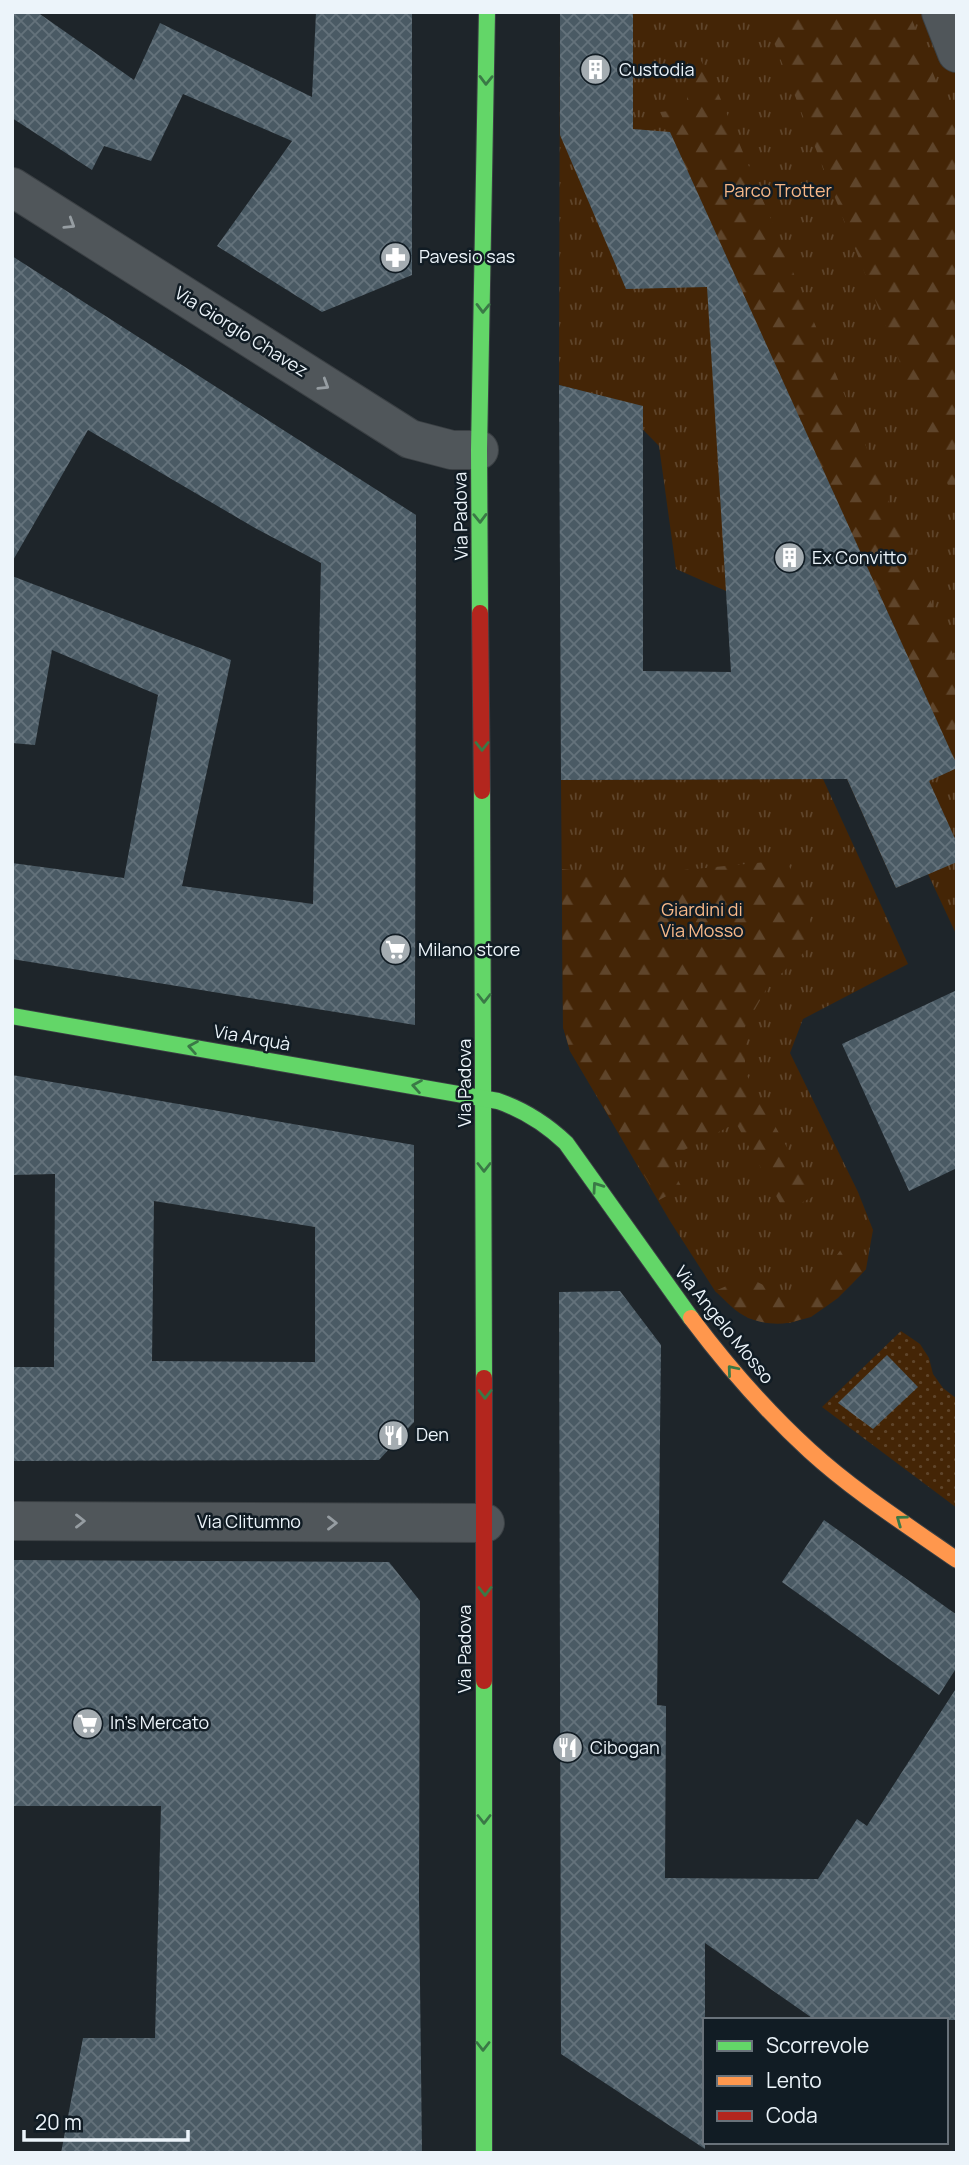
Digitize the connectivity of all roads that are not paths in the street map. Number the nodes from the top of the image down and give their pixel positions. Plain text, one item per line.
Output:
1 (487, 12) edge
2 (941, 12) edge
3 (957, 53) edge
4 (12, 187) edge
5 (479, 450) junction
6 (12, 1016) edge
7 (484, 1099) junction
8 (12, 1521) edge
9 (485, 1523) junction
10 (957, 1560) edge
11 (484, 2153) edge

1 -> 5 street, Via Padova
2 - 3 street
4 -> 5 street, Via Giorgio Chavez
5 -> 7 street, Via Padova
7 -> 6 street, Via Arquà
7 -> 9 street, Via Padova
10 -> 7 street, Via Angelo Mosso
8 -> 9 street, Via Clitumno
9 -> 11 street, Via Padova

